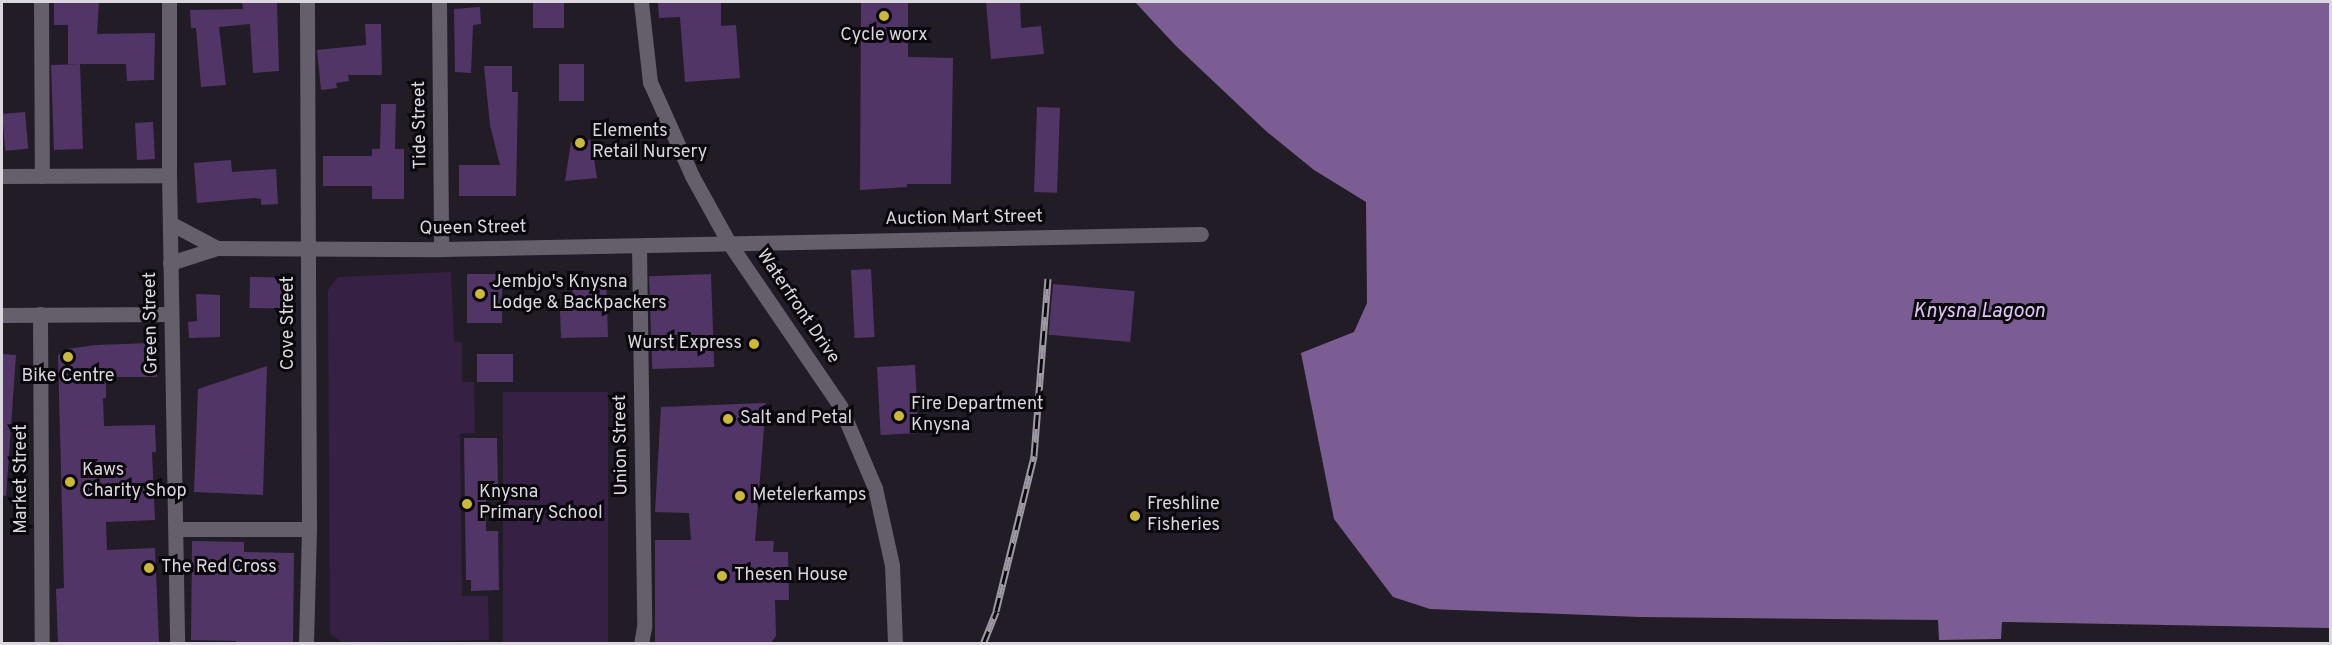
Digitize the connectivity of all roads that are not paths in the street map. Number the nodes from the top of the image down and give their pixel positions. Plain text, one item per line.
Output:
1 (41, 2) edge
2 (170, 2) edge
3 (307, 2) edge
4 (439, 2) edge
5 (641, 2) edge
6 (169, 175) junction
7 (2, 176) edge
8 (42, 176) junction
9 (170, 223) junction
10 (1201, 234) dead end
11 (729, 243) junction
12 (639, 246) junction
13 (217, 248) junction
14 (441, 249) junction
15 (308, 250) junction
16 (170, 263) junction
17 (40, 314) junction
18 (171, 314) junction
19 (2, 315) edge
20 (177, 529) junction
21 (309, 529) junction
22 (42, 644) edge
23 (177, 644) edge
24 (306, 644) edge
25 (641, 644) edge
26 (895, 644) edge

1 - 8 street
2 - 6 street, Green Street
3 - 15 street, Cove Street
4 - 14 street, Tide Street
5 - 11 street, Waterfront Drive
6 - 8 street
6 - 9 street, Green Street
7 - 8 street
9 - 13 street, Queen Street
9 - 16 street, Green Street
10 - 11 street, Auction Mart Street
11 - 12 street, Queen Street
11 - 26 street, Waterfront Drive
12 - 14 street, Queen Street
12 - 25 street, Union Street
13 - 15 street, Queen Street
13 - 16 street, Queen Street
14 - 15 street, Queen Street
15 - 21 street, Cove Street
16 - 18 street, Green Street
17 - 18 street
17 - 19 street
17 - 22 street, Market Street
18 - 20 street, Green Street
20 - 21 street
20 - 23 street, Green Street
21 - 24 street, Cove Street

